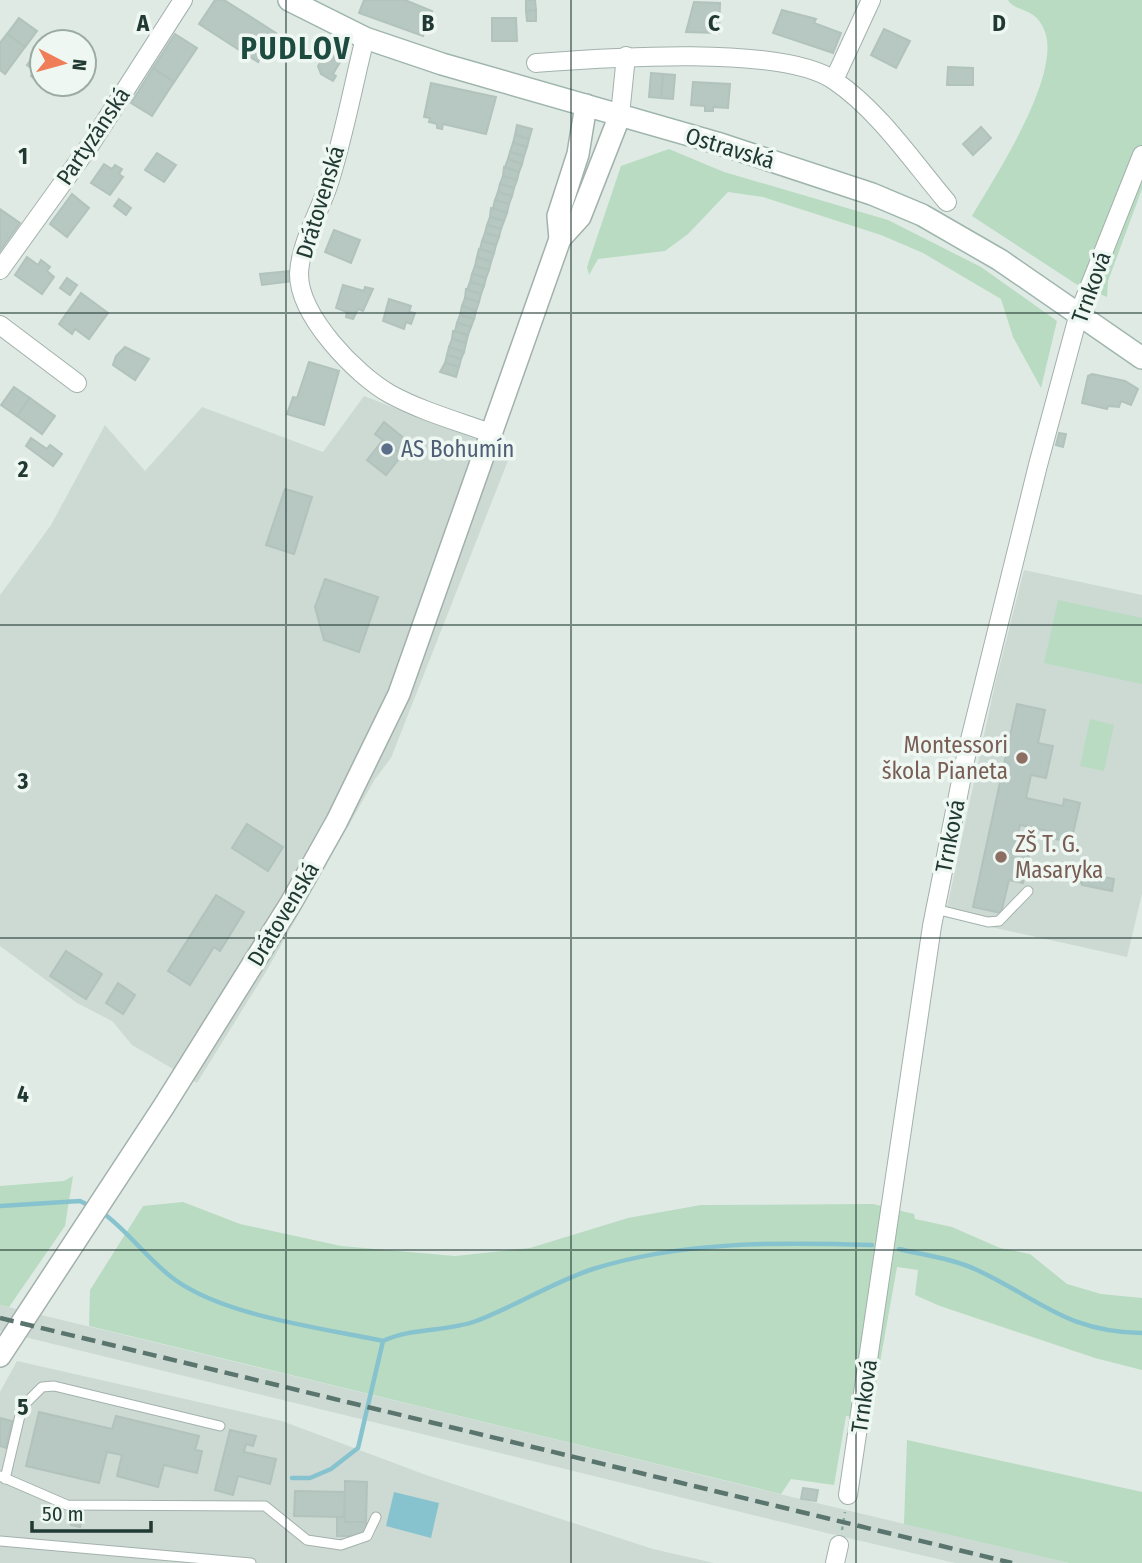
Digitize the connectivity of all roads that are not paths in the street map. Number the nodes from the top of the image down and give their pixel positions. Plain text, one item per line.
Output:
1 (183, 0) edge
2 (289, 0) edge
3 (871, 0) edge
4 (365, 38) junction
5 (626, 56) junction
6 (536, 63) dead end
7 (834, 80) junction
8 (586, 106) junction
9 (620, 115) junction
10 (1142, 155) edge
11 (947, 202) dead end
12 (560, 239) junction
13 (0, 270) edge
14 (1079, 313) junction
15 (0, 324) edge
16 (1142, 358) edge
17 (77, 383) dead end
18 (490, 433) junction
19 (1028, 891) dead end
20 (935, 909) junction
21 (0, 1356) edge
22 (219, 1426) dead end
23 (3, 1478) edge
24 (848, 1495) dead end
25 (376, 1517) dead end
26 (840, 1538) road end
27 (0, 1541) edge
28 (251, 1563) edge
29 (835, 1563) edge

1 - 13 street, Partyzánská
2 - 4 street, Ostravská
3 - 7 street
4 - 8 street, Ostravská
4 - 18 street, Drátovenská
5 - 6 street
5 - 7 street
5 - 9 street
7 - 11 street
8 - 9 street, Ostravská
8 - 12 street, Drátovenská
9 - 12 street, Drátovenská
9 - 14 street, Ostravská
10 - 14 street, Trnková
12 - 18 street, Drátovenská
14 - 16 street, Ostravská
14 - 20 street, Trnková
15 - 17 street
18 - 21 street, Drátovenská
19 - 20 lane
20 - 24 street, Trnková
22 - 23 lane
23 - 25 lane
26 - 29 street
27 - 28 lane

